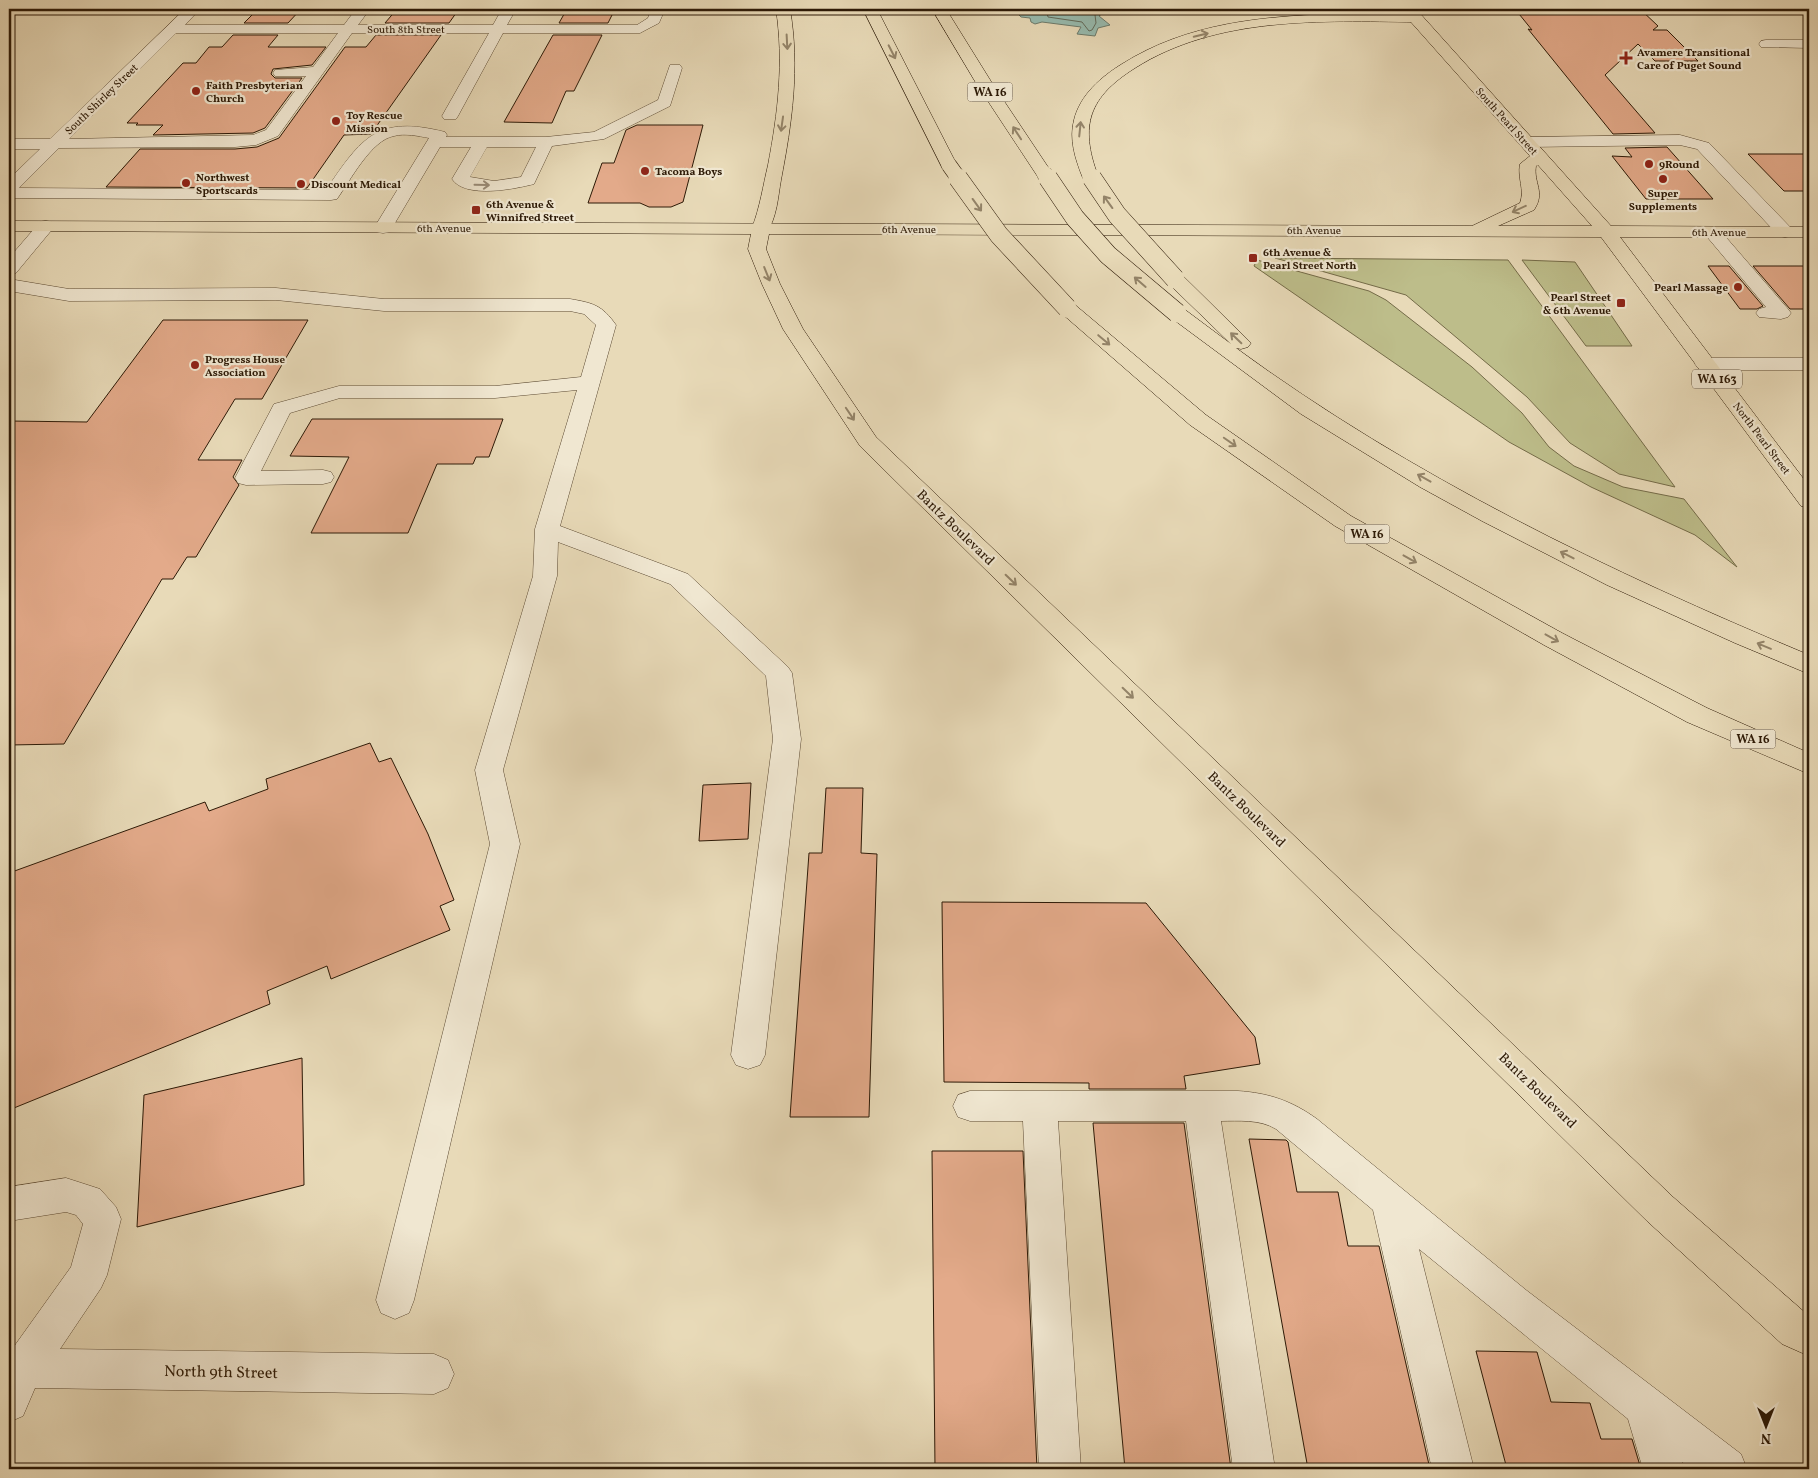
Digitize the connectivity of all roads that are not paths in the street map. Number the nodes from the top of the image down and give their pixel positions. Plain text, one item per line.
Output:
1 (193, 9) edge
2 (363, 9) edge
3 (509, 9) edge
4 (658, 9) edge
5 (783, 9) edge
6 (870, 9) edge
7 (939, 9) edge
8 (1412, 14) edge
9 (173, 29) junction
10 (348, 29) junction
11 (498, 29) junction
12 (1766, 44) dead end
13 (1809, 44) edge
14 (675, 68) dead end
15 (319, 72) junction
16 (280, 73) dead end
17 (450, 116) dead end
18 (482, 142) junction
19 (546, 142) junction
20 (1527, 142) junction
21 (56, 143) junction
22 (9, 144) edge
23 (433, 144) junction
24 (472, 157) junction
25 (1540, 157) junction
26 (9, 188) edge
27 (9, 193) edge
28 (9, 226) edge
29 (46, 226) junction
30 (383, 228) junction
31 (761, 228) junction
32 (1471, 231) junction
33 (1607, 232) junction
34 (1712, 232) junction
35 (1785, 232) junction
36 (1809, 232) edge
37 (9, 270) edge
38 (9, 285) edge
39 (1766, 313) dead end
40 (1706, 364) junction
41 (1809, 364) edge
42 (588, 382) junction
43 (1309, 409) junction
44 (323, 477) dead end
45 (1809, 501) edge
46 (547, 530) junction
47 (1809, 665) edge
48 (1809, 764) edge
49 (748, 1055) dead end
50 (970, 1106) dead end
51 (1040, 1106) junction
52 (1201, 1106) junction
53 (1389, 1201) junction
54 (9, 1204) edge
55 (395, 1300) dead end
56 (1809, 1337) edge
57 (434, 1374) dead end
58 (14, 1379) edge
59 (1644, 1408) junction
60 (1060, 1469) edge
61 (1254, 1469) edge
62 (1453, 1469) edge
63 (1664, 1469) edge
64 (1726, 1469) edge

1 - 9 street, South Shirley Street
2 - 10 street
3 - 11 street
4 - 11 street, South 8th Street
5 -> 31 main road, Bantz Boulevard
6 -> 48 main road, WA 16, bridge
43 -> 7 main road, WA 16, bridge
8 - 20 main road, South Pearl Street / WA 163
43 -> 8 main road, bridge
9 - 10 street, South 8th Street
9 - 21 street, South Shirley Street
10 - 11 street, South 8th Street
10 - 15 street
11 - 17 street
12 - 13 street
14 - 19 street
15 - 16 street
15 - 21 street
18 - 19 street
18 - 23 street
18 - 24 street
24 -> 19 street
20 - 25 main road, South Pearl Street / WA 163
20 - 35 street
21 - 22 street
21 - 26 street, South Shirley Street
23 - 24 street
23 - 27 street
23 - 30 street
25 -> 32 main road
25 - 33 main road, South Pearl Street / WA 163
28 - 29 main road, 6th Avenue
29 - 30 main road, 6th Avenue
29 - 37 street
30 - 31 main road, 6th Avenue
31 - 32 main road, 6th Avenue
31 -> 56 main road, Bantz Boulevard
32 - 33 main road, 6th Avenue
33 - 34 main road, 6th Avenue
33 - 40 main road, North Pearl Street / WA 163
34 - 35 main road, 6th Avenue
34 - 39 street
35 - 36 main road, 6th Avenue
38 - 42 street
40 - 41 street
40 - 45 main road, North Pearl Street / WA 163
42 - 44 street
42 - 46 street
47 -> 43 main road, WA 16
46 - 49 street
46 - 55 street
50 - 51 street
51 - 52 street
51 - 60 street
52 - 53 street
52 - 61 street
53 - 59 street
53 - 62 street
54 - 58 street
57 - 58 street, North 9th Street
59 - 63 street
59 - 64 street

